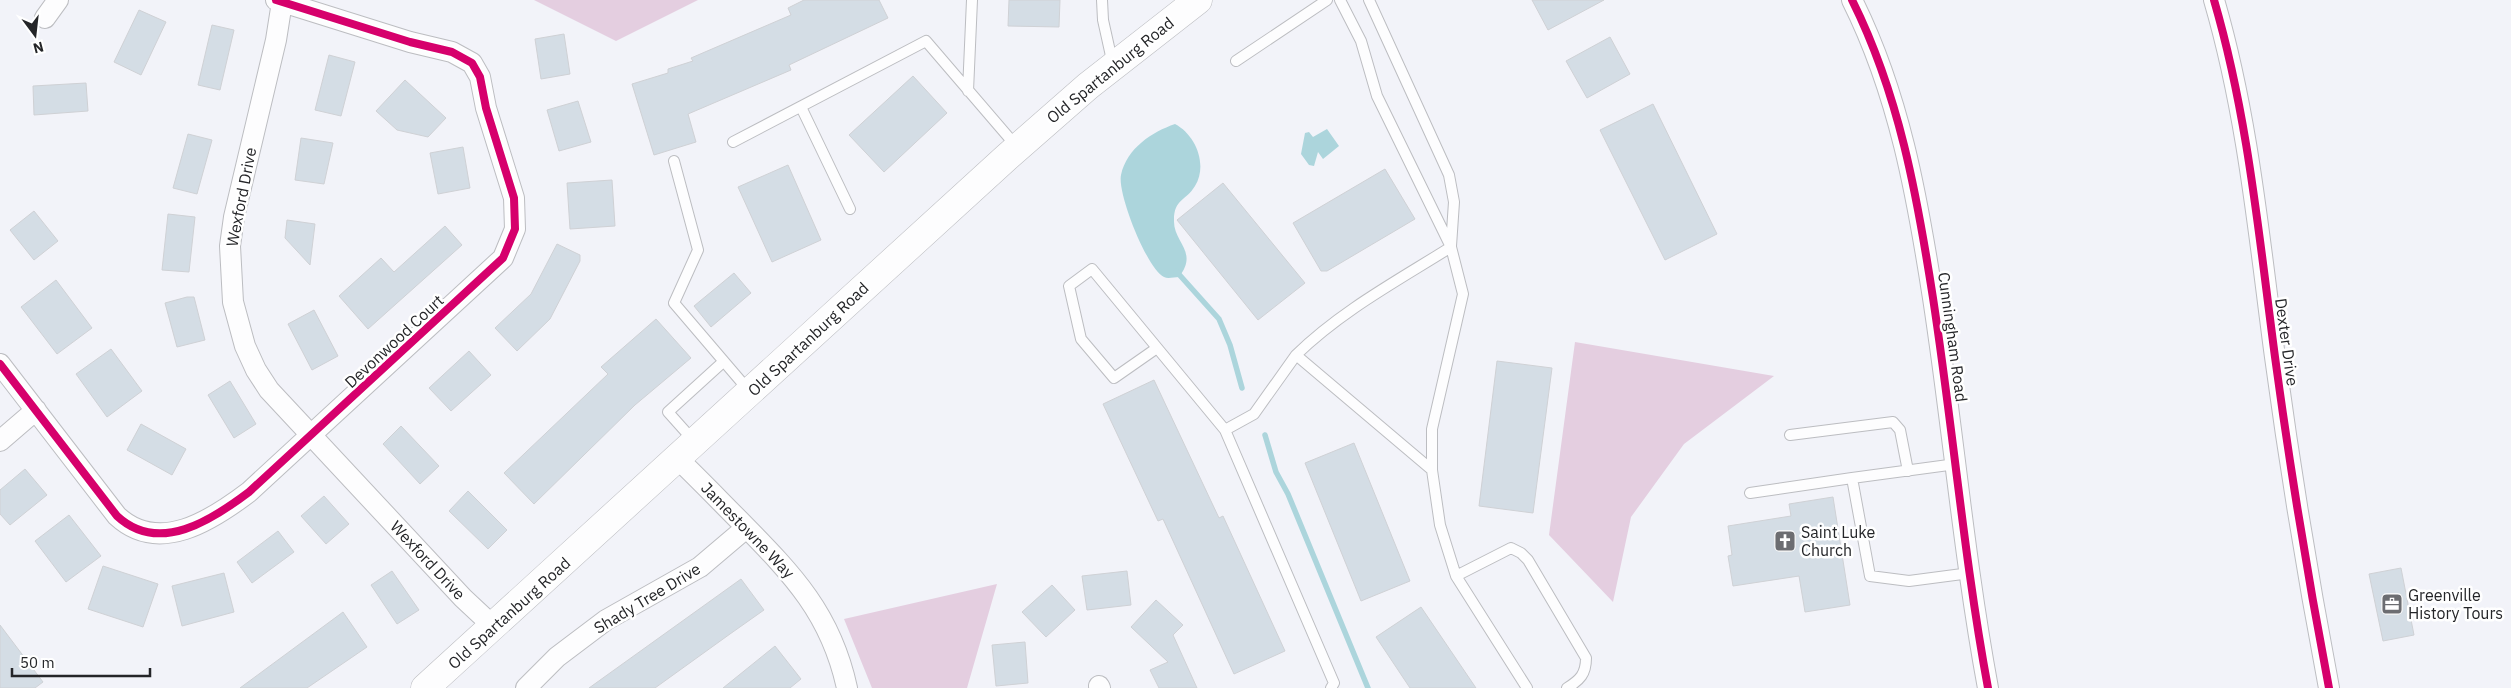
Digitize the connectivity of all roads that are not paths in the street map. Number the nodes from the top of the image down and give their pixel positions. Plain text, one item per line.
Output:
1 (58, 0) edge
2 (972, 0) edge
3 (1102, 0) edge
4 (1327, 0) edge
5 (1340, 0) edge
6 (1369, 0) edge
7 (1852, 0) edge
8 (2214, 0) edge
9 (279, 1) edge
10 (1182, 8) edge
11 (44, 18) dead end
12 (1236, 61) dead end
13 (1113, 66) junction
14 (968, 91) junction
15 (800, 107) junction
16 (733, 142) dead end
17 (1017, 147) junction
18 (674, 161) dead end
19 (850, 209) dead end
20 (1451, 247) junction
21 (1157, 348) junction
22 (1296, 354) junction
23 (723, 362) junction
24 (0, 364) edge
25 (750, 392) junction
26 (36, 410) junction
27 (1225, 430) junction
28 (1790, 435) dead end
29 (311, 436) junction
30 (0, 441) edge
31 (686, 450) junction
32 (1956, 464) junction
33 (1432, 470) junction
34 (1908, 471) junction
35 (1852, 478) junction
36 (1750, 493) dead end
37 (746, 528) junction
38 (1970, 572) junction
39 (1456, 576) junction
40 (494, 627) junction
41 (425, 688) edge
42 (526, 688) edge
43 (847, 688) edge
44 (1332, 688) edge
45 (1527, 688) edge
46 (1567, 688) edge
47 (1988, 688) edge
48 (2328, 688) edge

1 - 11 street
2 - 14 lane
3 - 13 lane
4 - 12 lane
5 - 20 lane
6 - 20 lane
7 - 32 street, Cunningham Road
8 - 48 street, Dexter Drive
9 - 29 street, Wexford Drive
9 - 29 street, Devonwood Court
10 - 13 main road, Old Spartanburg Road
13 - 17 main road, Old Spartanburg Road
14 - 15 lane
14 - 17 lane
15 - 16 lane
15 - 19 lane
17 - 25 main road, Old Spartanburg Road
18 - 23 lane
20 - 22 lane
20 - 33 lane
21 - 21 lane
21 - 27 lane
22 - 27 lane
22 - 33 lane
23 - 25 lane
23 - 31 lane
24 - 26 street, Devonwood Court
25 - 31 main road, Old Spartanburg Road
26 - 29 street, Devonwood Court
26 - 30 street
27 - 44 lane
28 - 34 lane
29 - 40 street, Wexford Drive
31 - 37 street, Jamestowne Way
31 - 40 main road, Old Spartanburg Road
32 - 34 lane
32 - 38 street, Cunningham Road
33 - 39 lane
34 - 35 lane
35 - 36 lane
35 - 38 lane
37 - 42 street, Shady Tree Drive
37 - 43 street, Jamestowne Way
38 - 47 street, Cunningham Road
39 - 45 lane
39 - 46 lane
40 - 41 main road, Old Spartanburg Road

